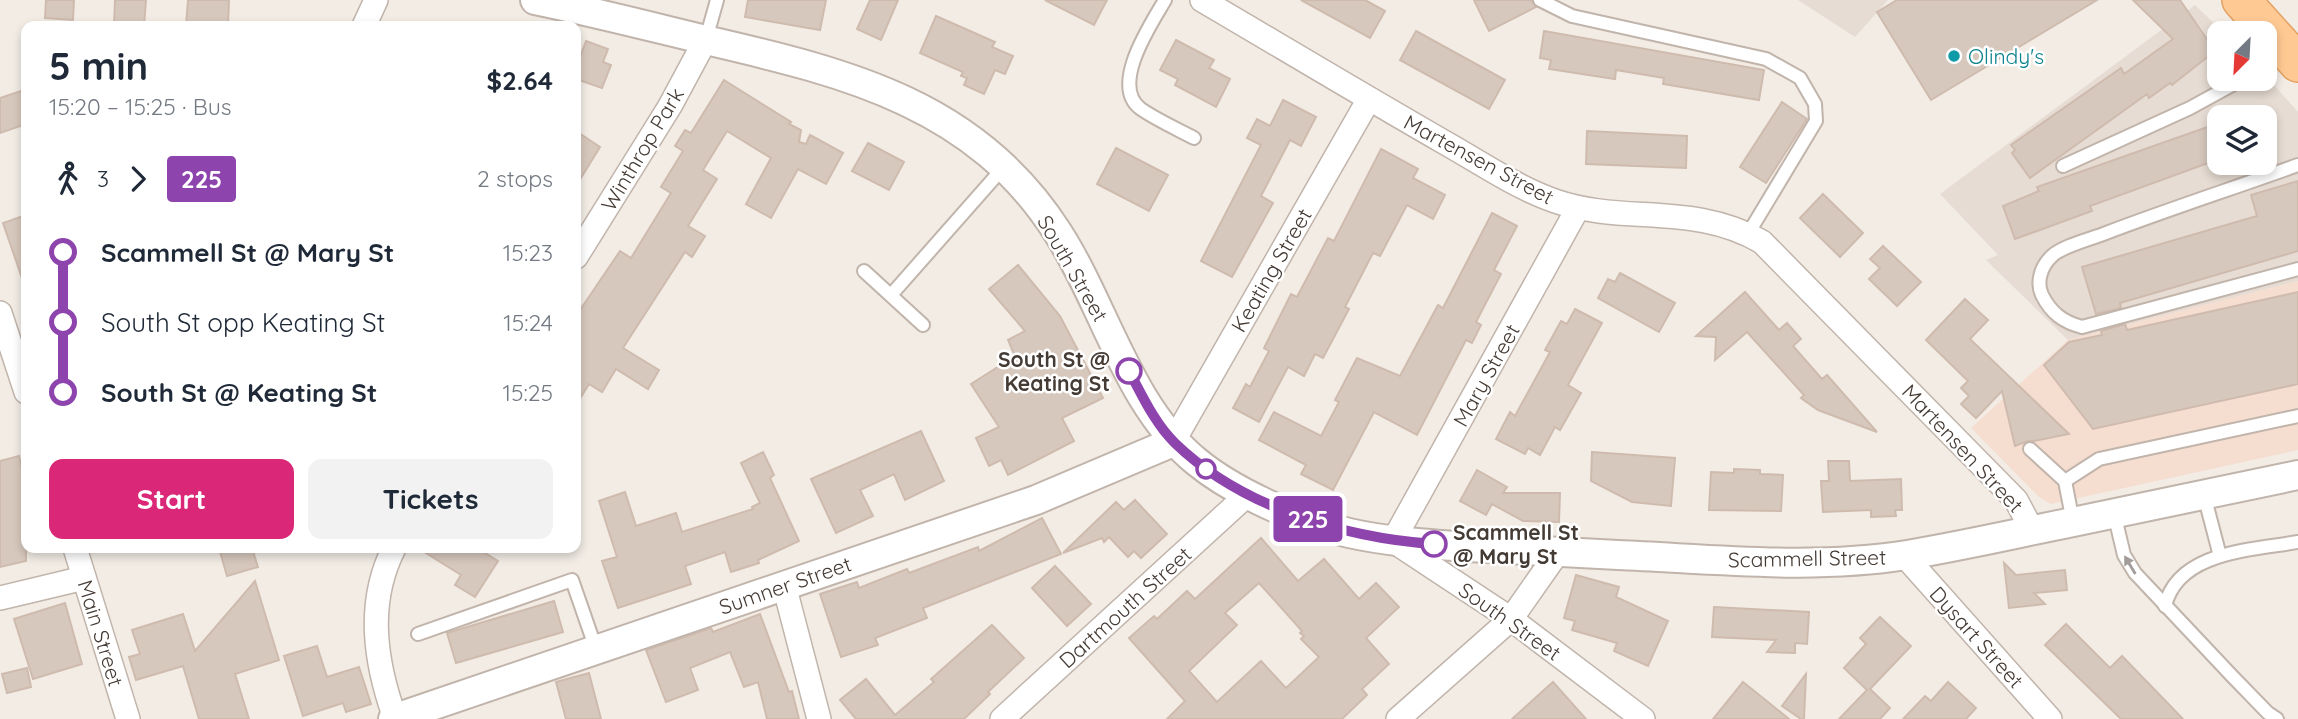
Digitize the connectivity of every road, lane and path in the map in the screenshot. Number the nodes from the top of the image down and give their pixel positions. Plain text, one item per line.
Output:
1 (376, 0) edge
2 (535, 0) edge
3 (717, 0) edge
4 (1165, 0) edge
5 (1202, 0) edge
6 (1540, 0) edge
7 (2241, 0) edge
8 (366, 21) edge
9 (706, 39) junction
10 (2284, 61) edge
11 (2220, 91) edge
12 (1369, 99) junction
13 (1194, 138) dead end
14 (2298, 165) edge
15 (2063, 166) dead end
16 (1003, 168) junction
17 (1578, 208) junction
18 (1748, 234) junction
19 (581, 249) edge
20 (2298, 269) edge
21 (864, 271) dead end
22 (891, 295) junction
23 (0, 313) edge
24 (923, 325) dead end
25 (21, 377) edge
26 (2298, 416) edge
27 (1173, 442) junction
28 (2030, 450) dead end
29 (2298, 475) edge
30 (2065, 481) junction
31 (1247, 495) junction
32 (2204, 495) junction
33 (2114, 513) junction
34 (2073, 522) junction
35 (2032, 530) junction
36 (1393, 541) junction
37 (2298, 542) edge
38 (1558, 552) junction
39 (76, 553) edge
40 (392, 553) edge
41 (1904, 555) junction
42 (2220, 556) junction
43 (84, 578) junction
44 (784, 584) junction
45 (0, 598) edge
46 (2165, 606) junction
47 (1511, 619) junction
48 (418, 634) dead end
49 (596, 649) junction
50 (400, 718) edge
51 (128, 719) edge
52 (819, 719) edge
53 (1002, 719) edge
54 (1398, 719) edge
55 (1643, 719) edge
56 (2050, 719) edge
57 (2277, 719) edge

1 - 8 street
2 - 9 street, South Street
3 - 9 lane
4 - 13 lane
5 - 12 street, Martensen Street
6 - 18 lane
7 - 10 main road
9 - 16 street, South Street
9 - 19 street, Winthrop Park
11 - 15 lane
12 - 17 street, Martensen Street
12 - 27 street, Keating Street
14 - 20 lane
16 - 22 lane
16 - 27 street, South Street
17 - 18 street, Martensen Street
17 - 36 street, Mary Street
18 - 35 street, Martensen Street
21 - 22 lane
22 - 24 lane
23 - 25 street
26 - 30 lane
27 - 31 street, South Street
27 - 44 street, Sumner Street
28 - 30 lane
29 - 32 street, Scammell Street
30 - 34 lane
31 - 36 street, South Street
31 - 53 street, Dartmouth Street
32 - 33 street, Scammell Street
32 - 42 lane
33 - 34 street, Scammell Street
46 -> 33 lane
34 - 35 street, Scammell Street
35 - 41 street, Scammell Street
36 - 38 street, Scammell Street
36 - 47 street, South Street
37 - 42 lane
38 - 41 street, Scammell Street
38 - 47 street
39 - 43 street, Main Street
40 - 50 street
41 - 56 street, Dysart Street
42 - 46 lane
43 - 45 street
43 - 51 street, Main Street
44 - 49 street, Sumner Street
44 - 52 street
46 - 57 lane
47 - 54 street
47 - 55 street, South Street
48 - 49 lane
49 - 50 street, Sumner Street

